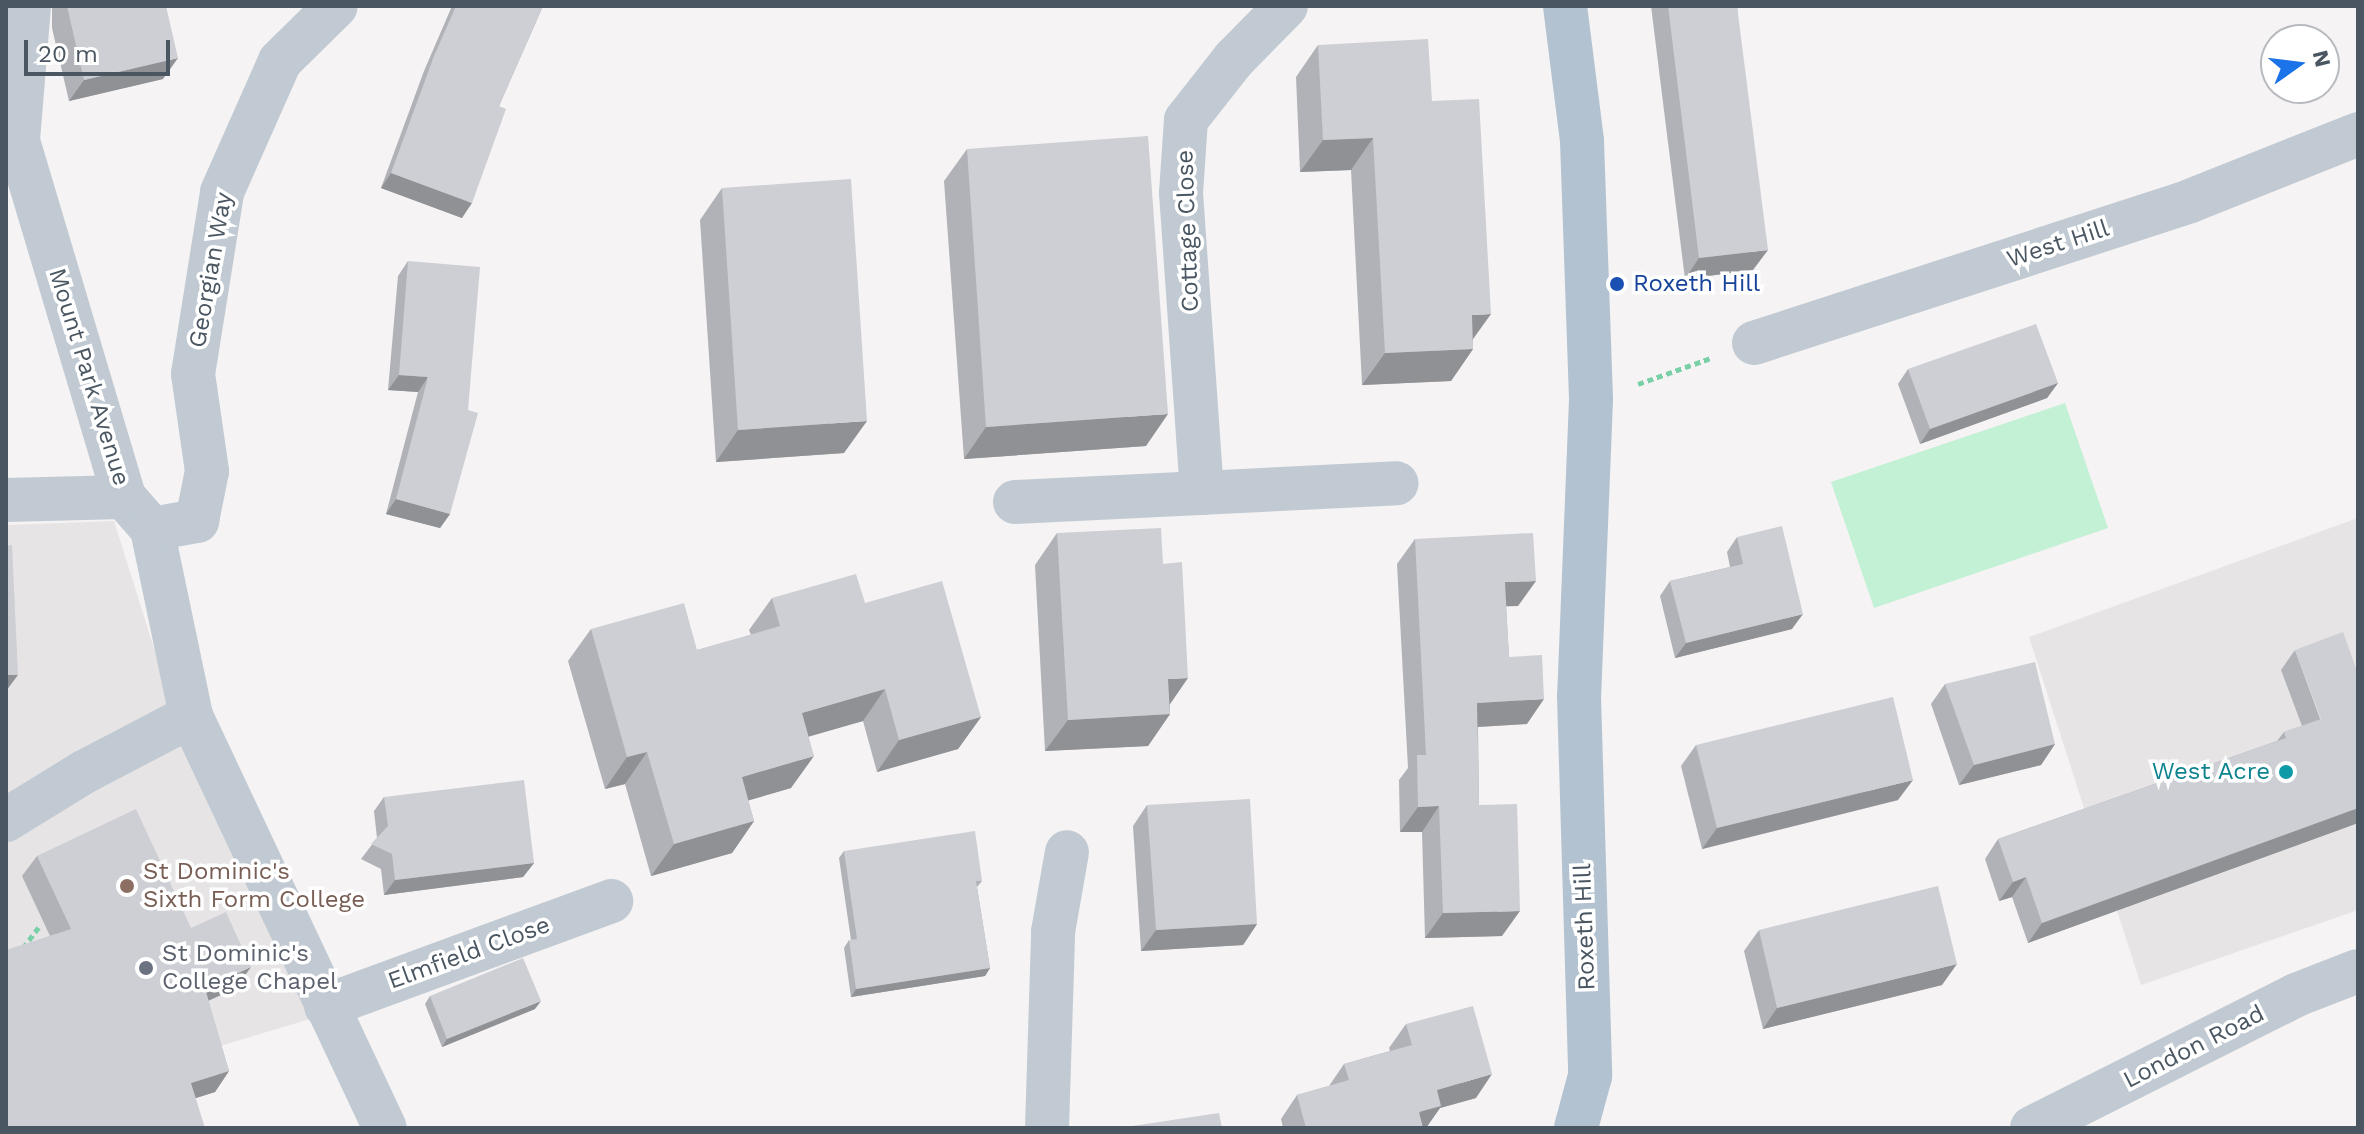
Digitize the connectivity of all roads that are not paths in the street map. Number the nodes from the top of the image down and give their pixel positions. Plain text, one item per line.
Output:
1 (29, 6) edge
2 (336, 6) edge
3 (1286, 6) edge
4 (1565, 6) edge
5 (2358, 134) edge
6 (1754, 343) road end
7 (1397, 483) dead end
8 (1202, 493) junction
9 (124, 497) junction
10 (6, 500) edge
11 (1015, 502) dead end
12 (152, 529) junction
13 (191, 716) junction
14 (6, 820) edge
15 (1067, 852) dead end
16 (611, 901) dead end
17 (2358, 971) edge
18 (326, 1006) junction
19 (385, 1128) edge
20 (1047, 1128) edge
21 (1576, 1128) edge
22 (2032, 1128) edge

1 - 9 street, Mount Park Avenue
2 - 12 street, Georgian Way
3 - 8 street, Cottage Close
4 - 21 main road, Roxeth Hill
5 - 6 street, West Hill
7 - 8 street
8 - 11 street
9 - 10 street
9 - 12 street, Mount Park Avenue
12 - 13 street, Mount Park Avenue
13 - 14 street
13 - 18 street, Mount Park Avenue
15 - 20 street
16 - 18 street, Elmfield Close
17 - 22 street, London Road
18 - 19 street, Mount Park Avenue

